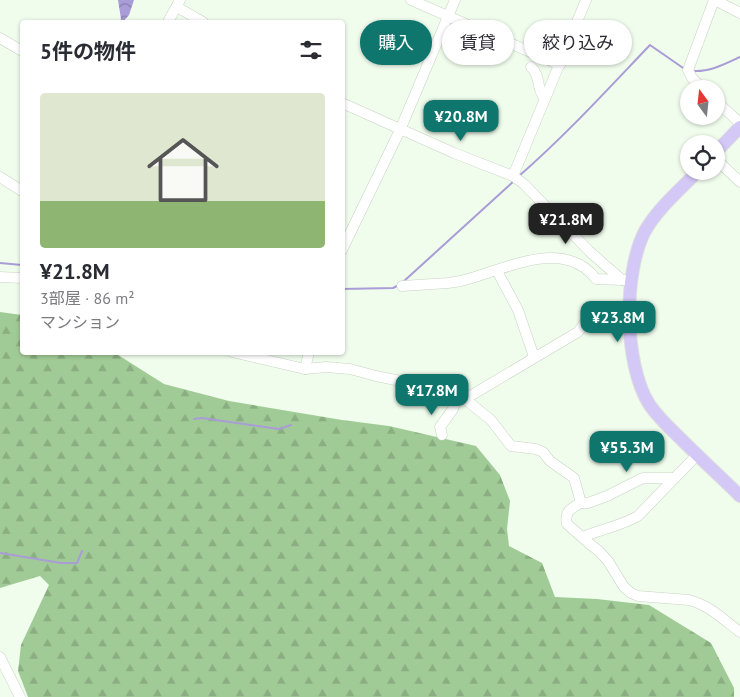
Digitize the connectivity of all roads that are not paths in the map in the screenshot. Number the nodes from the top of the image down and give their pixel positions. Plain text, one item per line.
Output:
1 (411, 0) edge
2 (455, 0) edge
3 (586, 0) edge
4 (715, 0) edge
5 (178, 4) edge
6 (740, 13) edge
7 (448, 16) junction
8 (169, 20) edge
9 (200, 20) edge
10 (578, 20) edge
11 (0, 38) edge
12 (524, 49) edge
13 (20, 50) edge
14 (560, 65) edge
15 (531, 67) dead end
16 (694, 80) edge
17 (545, 99) junction
18 (345, 104) edge
19 (725, 109) edge
20 (740, 123) edge
21 (740, 127) edge
22 (400, 130) junction
23 (725, 143) edge
24 (725, 168) edge
25 (514, 176) junction
26 (0, 177) edge
27 (690, 180) edge
28 (740, 182) edge
29 (20, 190) edge
30 (347, 230) edge
31 (497, 271) junction
32 (0, 277) edge
33 (20, 278) edge
34 (626, 280) junction
35 (402, 286) dead end
36 (630, 310) junction
37 (245, 355) edge
38 (308, 355) edge
39 (534, 357) junction
40 (306, 369) junction
41 (461, 398) junction
42 (442, 435) dead end
43 (697, 455) junction
44 (675, 478) junction
45 (740, 496) edge
46 (581, 503) junction
47 (583, 537) junction
48 (740, 632) edge
49 (0, 657) edge
50 (20, 697) edge

1 - 7 street
2 - 7 street
3 - 10 street
4 - 6 street
4 - 16 street
5 - 8 street
5 - 9 street
7 - 12 street
7 - 22 street
11 - 13 street
14 - 17 street
15 - 17 street
17 - 25 street
18 - 22 street
19 - 20 street
21 - 23 main road
22 - 25 street
22 - 30 street
24 - 28 street
25 - 34 street
26 - 29 street
27 - 34 main road
31 - 34 street
31 - 35 street
31 - 39 street
32 - 33 street
34 - 36 main road
36 - 39 street
36 - 43 main road
37 - 40 street
38 - 40 street
39 - 41 street
40 - 41 street
41 - 42 street
41 - 46 street
43 - 44 street
43 - 45 main road
44 - 46 street
44 - 47 street
46 - 47 street
47 - 48 street
49 - 50 street

